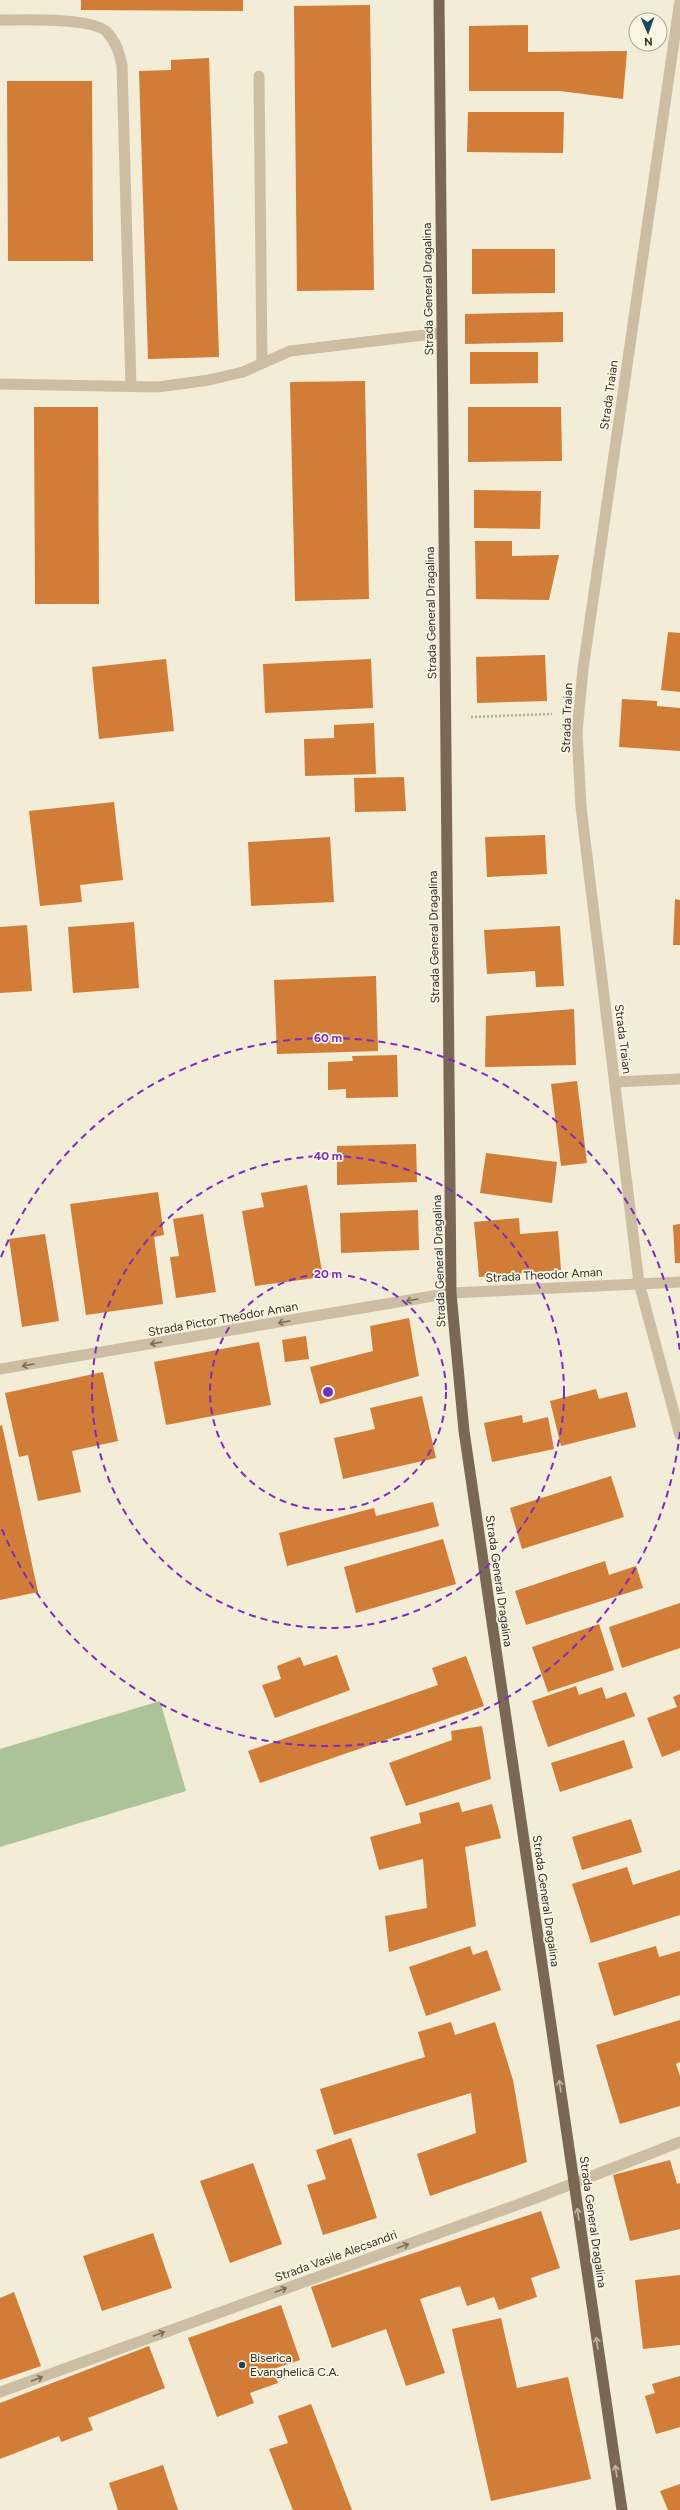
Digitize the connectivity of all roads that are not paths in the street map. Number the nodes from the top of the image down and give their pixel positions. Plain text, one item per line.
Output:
1 (439, 0) edge
2 (680, 0) edge
3 (0, 20) edge
4 (259, 76) dead end
5 (441, 333) junction
6 (262, 363) junction
7 (0, 384) edge
8 (131, 386) junction
9 (680, 1079) edge
10 (615, 1082) junction
11 (680, 1282) edge
12 (639, 1283) junction
13 (451, 1293) junction
14 (0, 1369) edge
15 (680, 1435) edge
16 (680, 2142) edge
17 (574, 2183) junction
18 (0, 2392) edge
19 (622, 2510) edge

1 - 5 main road, Strada General Dragalina
2 - 10 street, Strada Traian
3 - 8 street
4 - 6 street
5 - 6 street
5 - 13 main road, Strada General Dragalina
6 - 8 street
7 - 8 street
9 - 10 street
10 - 12 street, Strada Traian
11 - 12 street
12 - 13 street, Strada Theodor Aman
12 - 15 street, Strada Traian
13 -> 14 street, Strada Pictor Theodor Aman
17 -> 13 main road, Strada General Dragalina
16 - 17 street, Strada Vasile Alecsandri
18 -> 17 street, Strada Vasile Alecsandri
19 -> 17 main road, Strada General Dragalina

